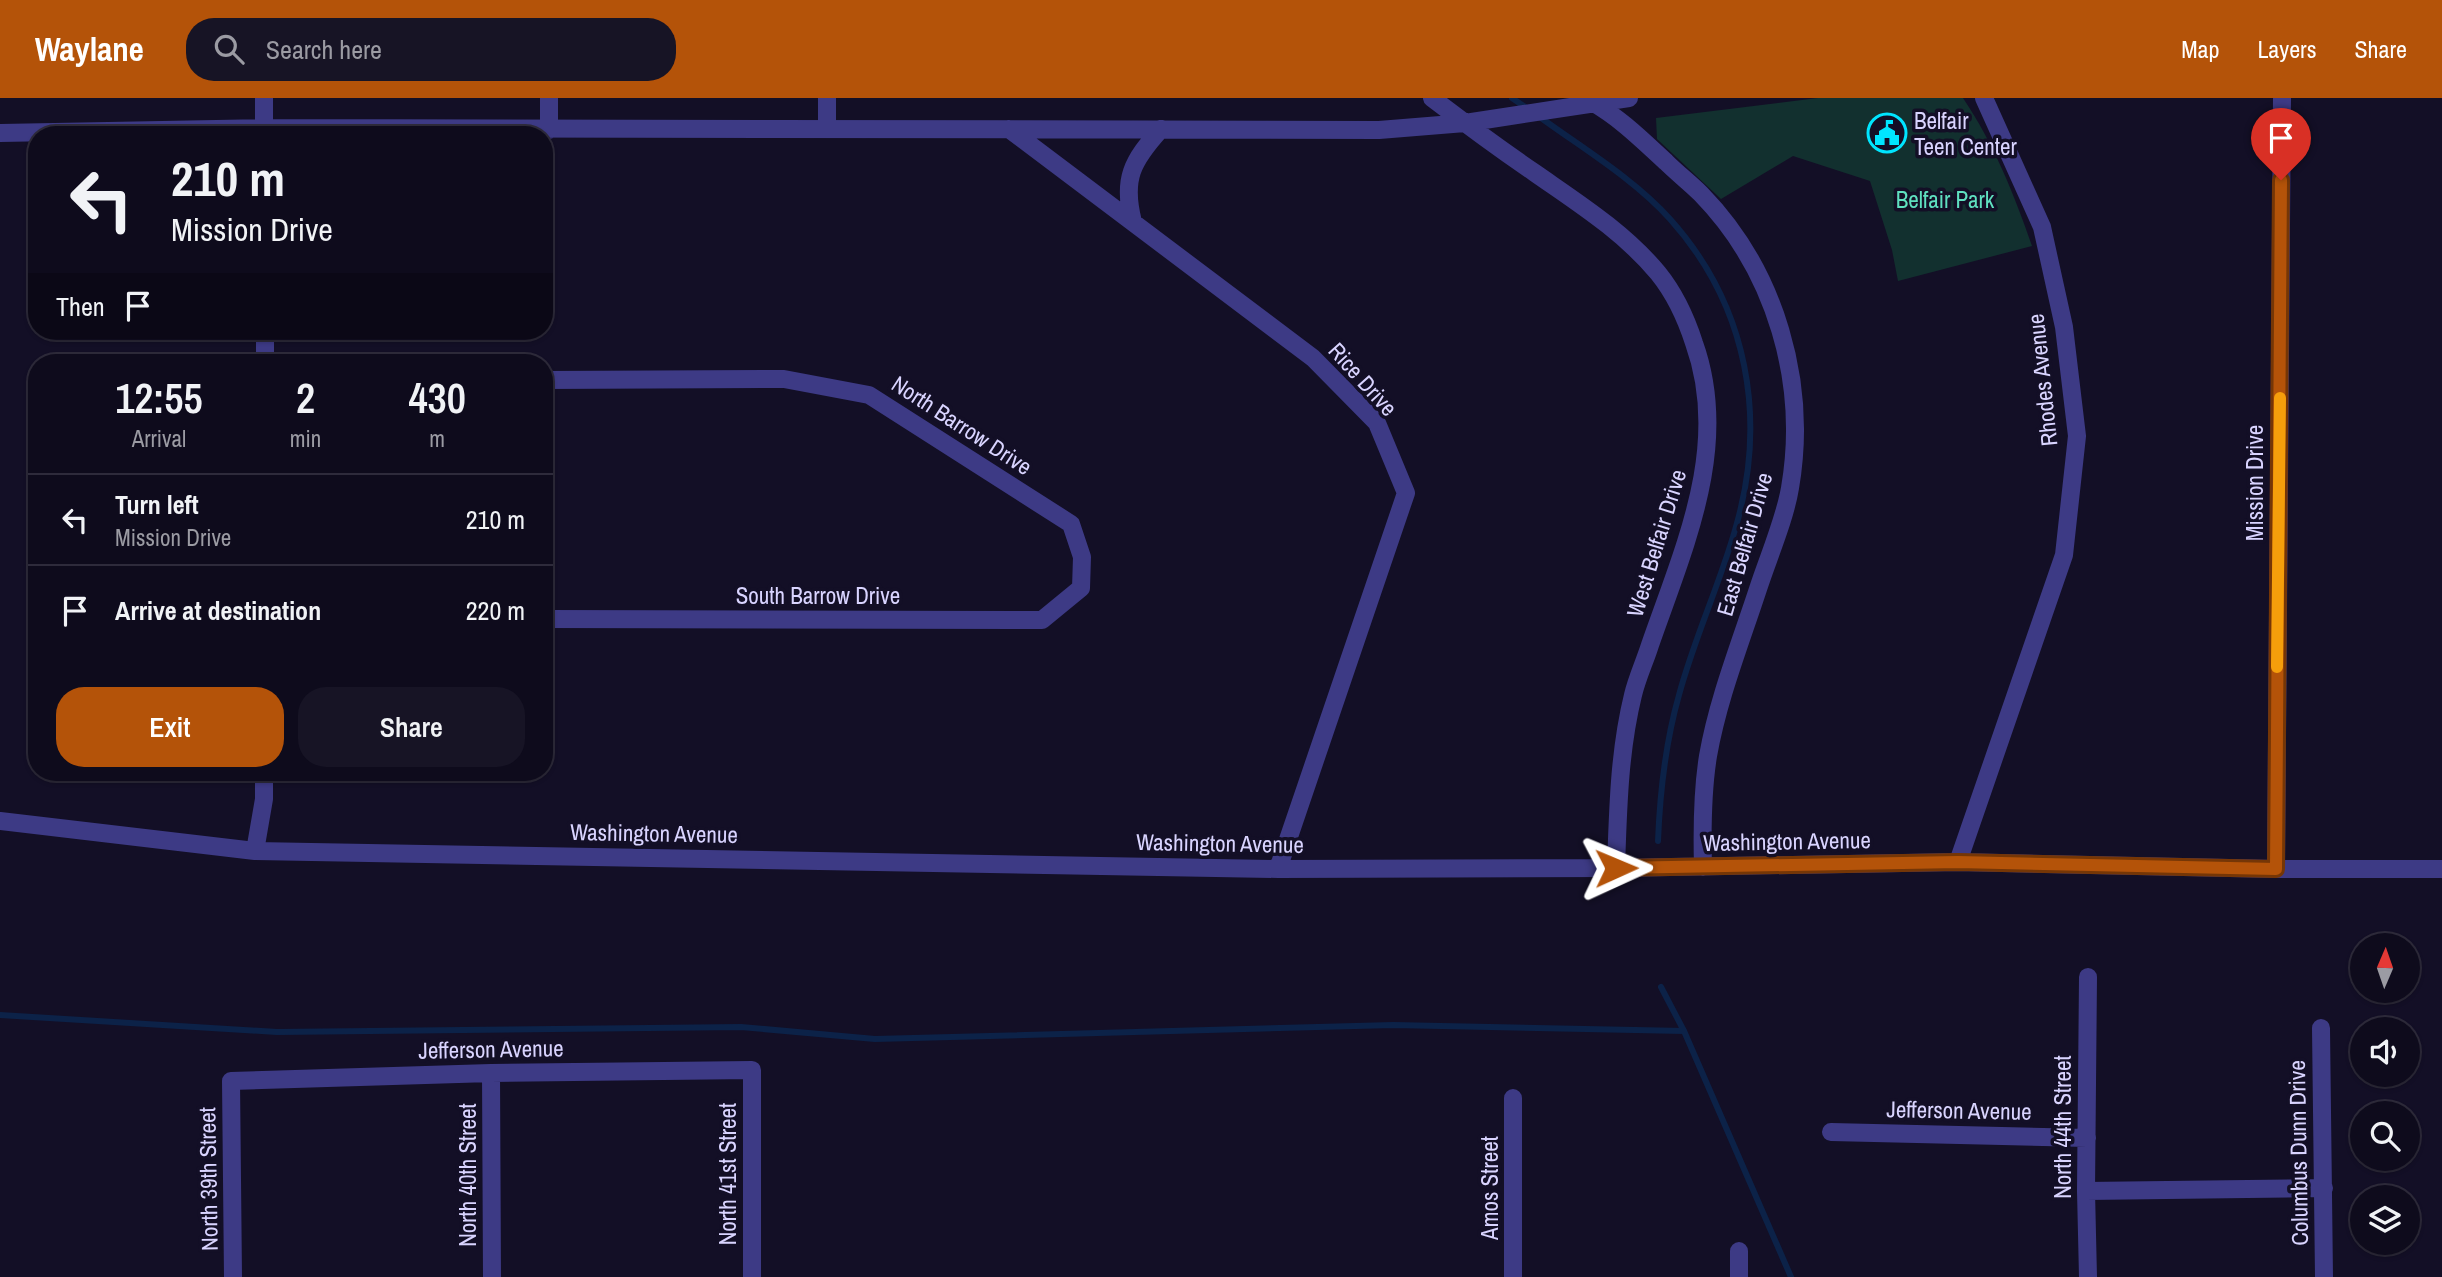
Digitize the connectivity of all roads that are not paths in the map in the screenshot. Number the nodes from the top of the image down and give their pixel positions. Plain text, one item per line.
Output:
1 (264, 98) edge
2 (549, 98) edge
3 (827, 98) edge
4 (1432, 98) edge
5 (1629, 98) edge
6 (1984, 98) edge
7 (2282, 98) edge
8 (1589, 100) edge
9 (1465, 123) junction
10 (264, 126) edge
11 (549, 126) edge
12 (827, 129) junction
13 (1009, 129) junction
14 (1161, 129) junction
15 (553, 130) edge
16 (0, 133) edge
17 (28, 133) edge
18 (1133, 222) junction
19 (553, 380) edge
20 (1081, 588) joint
21 (553, 619) edge
22 (264, 781) edge
23 (0, 821) edge
24 (255, 851) junction
25 (1958, 862) junction
26 (1703, 867) junction
27 (1616, 868) junction
28 (1278, 869) junction
29 (2276, 869) junction
30 (2442, 869) edge
31 (2088, 977) dead end
32 (2321, 1028) dead end
33 (752, 1070) joint
34 (491, 1073) junction
35 (231, 1081) joint
36 (1513, 1098) dead end
37 (1831, 1132) dead end
38 (2087, 1138) junction
39 (2324, 1188) junction
40 (2086, 1191) junction
41 (1740, 1251) dead end
42 (233, 1277) edge
43 (492, 1277) edge
44 (752, 1277) edge
45 (1513, 1277) edge
46 (1739, 1277) edge
47 (2088, 1277) edge
48 (2324, 1277) edge

1 - 10 street
2 - 11 street
3 - 12 street
4 - 9 street, West Belfair Drive
5 - 8 street
6 - 25 street, Rhodes Avenue
7 - 29 street, Mission Drive
8 - 9 street
8 - 26 street, East Belfair Drive
9 - 14 street
9 - 27 street, West Belfair Drive
12 - 13 street
12 - 15 street
13 - 14 street
13 - 18 street, Rice Drive
14 - 18 street
16 - 17 street
18 - 28 street, Rice Drive
19 - 20 street, North Barrow Drive
20 - 21 street, South Barrow Drive
22 - 24 street
23 - 24 street, Washington Avenue
24 - 28 street, Washington Avenue
25 - 26 street, Washington Avenue
25 - 29 street, Washington Avenue
26 - 27 street, Washington Avenue
27 - 28 street, Washington Avenue
29 - 30 street, Washington Avenue
31 - 38 street, North 44th Street
32 - 39 street, Columbus Dunn Drive
33 - 34 street, Jefferson Avenue
33 - 44 street, North 41st Street
34 - 35 street, Jefferson Avenue
34 - 43 street, North 40th Street
35 - 42 street, North 39th Street
36 - 45 street, Amos Street
37 - 38 street, Jefferson Avenue
38 - 40 street, North 44th Street
39 - 40 street
39 - 48 street, Columbus Dunn Drive
40 - 47 street, North 44th Street
41 - 46 street

